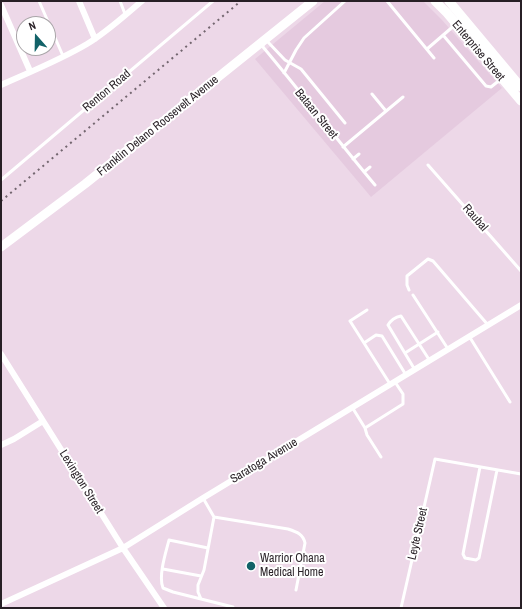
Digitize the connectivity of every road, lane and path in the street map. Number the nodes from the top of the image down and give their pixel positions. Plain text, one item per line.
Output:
1 (39, 1) edge
2 (79, 1) edge
3 (120, 1) edge
4 (142, 1) edge
5 (213, 1) edge
6 (312, 1) edge
7 (345, 1) edge
8 (386, 1) edge
9 (435, 1) edge
10 (449, 1) edge
11 (1, 5) edge
12 (126, 15) junction
13 (463, 18) junction
14 (456, 25) junction
15 (443, 36) junction
16 (95, 39) junction
17 (264, 40) junction
18 (427, 49) junction
19 (63, 56) junction
20 (434, 58) dead end
21 (289, 63) junction
22 (505, 68) junction
23 (30, 72) junction
24 (284, 73) junction
25 (501, 79) junction
26 (1, 85) edge
27 (521, 87) edge
28 (372, 94) dead end
29 (403, 97) dead end
30 (521, 101) edge
31 (386, 111) junction
32 (345, 123) dead end
33 (343, 147) junction
34 (359, 154) dead end
35 (353, 159) junction
36 (428, 165) dead end
37 (370, 167) dead end
38 (364, 172) junction
39 (1, 180) edge
40 (375, 185) dead end
41 (1, 247) edge
42 (521, 272) edge
43 (409, 290) dead end
44 (413, 295) dead end
45 (521, 305) edge
46 (367, 310) dead end
47 (488, 325) junction
48 (438, 332) junction
49 (469, 336) junction
50 (364, 343) junction
51 (420, 344) junction
52 (448, 349) junction
53 (405, 353) junction
54 (1, 354) edge
55 (430, 361) junction
56 (415, 370) junction
57 (406, 375) junction
58 (393, 383) junction
59 (510, 402) dead end
60 (352, 407) junction
61 (43, 421) junction
62 (365, 428) junction
63 (1, 445) edge
64 (381, 457) dead end
65 (480, 467) junction
66 (497, 470) junction
67 (521, 474) edge
68 (203, 498) junction
69 (214, 517) junction
70 (123, 548) junction
71 (208, 548) junction
72 (163, 569) junction
73 (201, 576) junction
74 (296, 590) dead end
75 (201, 599) junction
76 (1, 604) edge
77 (164, 608) edge
78 (233, 608) edge
79 (402, 608) edge

1 - 19 lane
2 - 16 street
3 - 12 lane
4 - 12 street
5 - 39 lane, Renton Road
6 - 17 main road, Franklin Delano Roosevelt Avenue
7 - 21 lane
8 - 18 lane
9 - 14 main road, Enterprise Street
10 - 13 main road, Enterprise Street
11 - 23 street
12 - 16 street
13 - 14 lane
13 - 22 main road, Enterprise Street
14 - 15 lane
14 - 25 main road, Enterprise Street
15 - 18 lane
15 - 25 lane
16 - 19 street
17 - 21 lane
17 - 24 lane, Bataan Street
17 - 41 main road, Franklin Delano Roosevelt Avenue
18 - 20 lane
19 - 23 street
21 - 24 lane
21 - 32 lane
22 - 25 lane
22 - 27 main road, Enterprise Street
23 - 26 street
24 - 33 lane, Bataan Street
25 - 30 main road, Enterprise Street
28 - 31 lane
29 - 31 lane
31 - 33 lane
33 - 35 lane, Bataan Street
34 - 35 lane
35 - 38 lane, Bataan Street
36 - 42 lane, Raubal
37 - 38 lane
38 - 40 lane, Bataan Street
43 - 47 lane
44 - 48 lane
45 - 47 street, Saratoga Avenue
46 - 50 lane
47 - 49 street, Saratoga Avenue
48 - 51 lane
48 - 52 lane
49 - 52 street, Saratoga Avenue
49 - 59 lane
50 - 57 lane
50 - 58 lane
51 - 53 lane
51 - 53 lane
51 - 55 lane
52 - 55 street, Saratoga Avenue
53 - 56 lane
54 - 61 street, Lexington Street
55 - 56 street, Saratoga Avenue
56 - 57 street, Saratoga Avenue
57 - 58 street, Saratoga Avenue
58 - 60 street, Saratoga Avenue
58 - 62 lane
60 - 62 lane
60 - 68 street, Saratoga Avenue
61 - 63 street
61 - 70 street, Lexington Street
62 - 64 lane
65 - 66 lane
65 - 66 lane
65 - 79 lane, Leyte Street
66 - 67 lane
68 - 69 lane
68 - 70 street, Saratoga Avenue
69 - 71 lane
69 - 74 lane
70 - 76 street, Saratoga Avenue
70 - 77 street, Lexington Street
71 - 72 lane
71 - 73 lane
72 - 73 lane
72 - 75 lane
73 - 75 lane
75 - 78 lane

